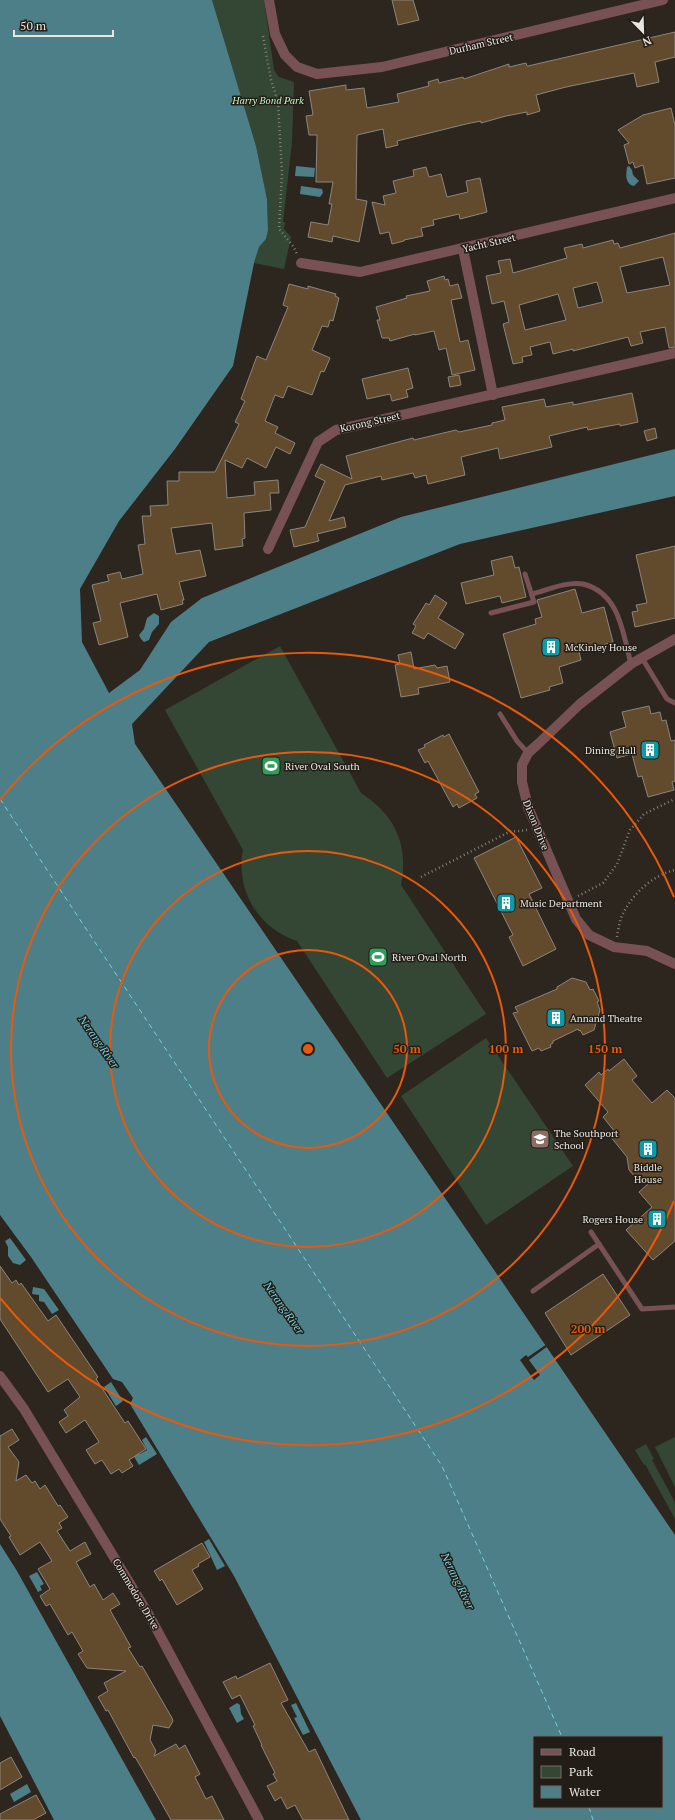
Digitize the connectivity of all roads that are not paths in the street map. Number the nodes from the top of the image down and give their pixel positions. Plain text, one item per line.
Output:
1 (269, 0) edge
2 (663, 0) edge
3 (675, 198) edge
4 (463, 249) junction
5 (301, 263) road end
6 (675, 353) edge
7 (493, 394) junction
8 (268, 549) dead end
9 (526, 574) dead end
10 (532, 594) junction
11 (491, 613) dead end
12 (675, 639) edge
13 (642, 658) junction
14 (632, 664) junction
15 (675, 703) edge
16 (500, 714) dead end
17 (528, 753) junction
18 (675, 964) edge
19 (591, 1232) dead end
20 (599, 1244) junction
21 (533, 1291) dead end
22 (675, 1307) edge
23 (0, 1376) edge
24 (259, 1820) edge

1 - 2 street, Durham Street
3 - 4 street, Yacht Street
4 - 5 street, Yacht Street
4 - 7 street
6 - 7 street, Korong Street
7 - 8 street, Korong Street
9 - 10 lane
10 - 11 lane
10 - 14 lane
12 - 13 street, Dixon Drive
13 - 14 street, Dixon Drive
13 - 15 lane
14 - 17 street, Dixon Drive
16 - 17 lane
17 - 18 street, Dixon Drive
19 - 20 lane
20 - 21 lane
20 - 22 lane
23 - 24 street, Commodore Drive

